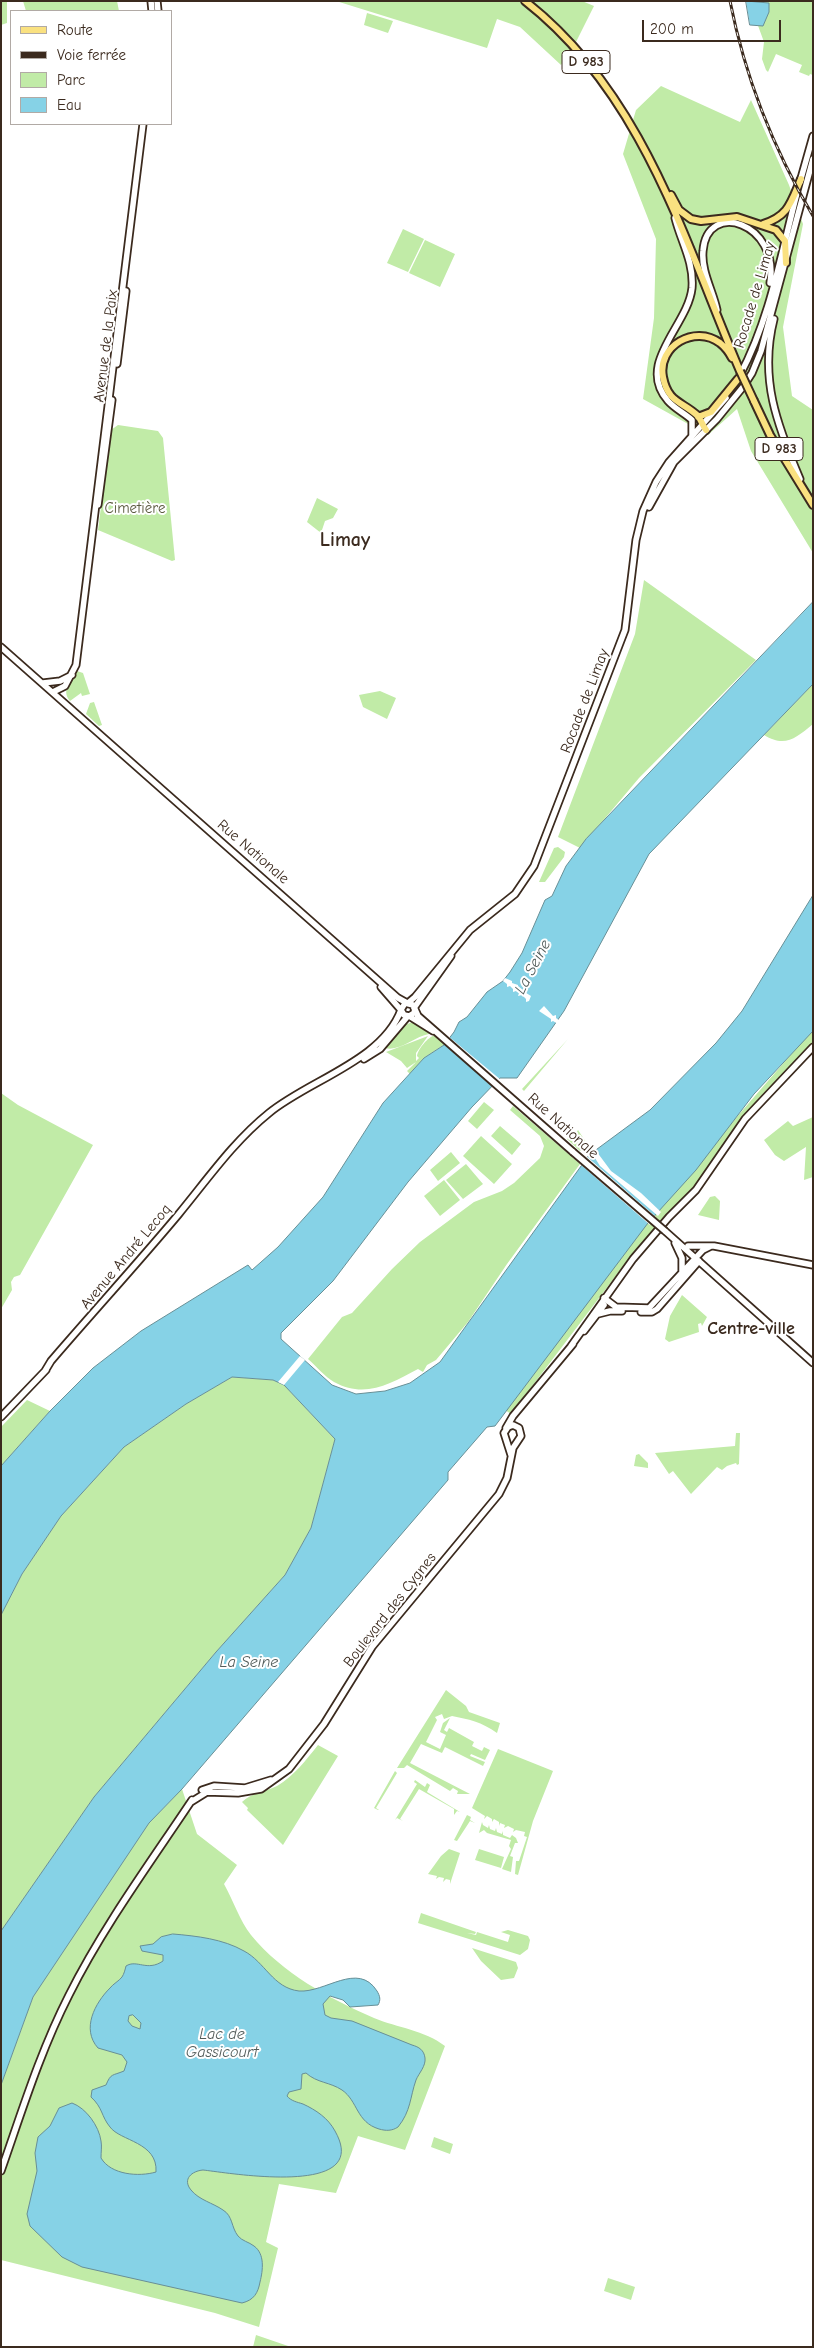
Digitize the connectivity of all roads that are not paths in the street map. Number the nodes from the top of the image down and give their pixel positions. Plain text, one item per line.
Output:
1 (525, 1) edge
2 (145, 125) edge
3 (813, 136) edge
4 (813, 159) edge
5 (660, 177) junction
6 (801, 179) junction
7 (672, 208) junction
8 (763, 224) junction
9 (785, 242) junction
10 (786, 263) junction
11 (781, 280) junction
12 (765, 315) junction
13 (718, 316) junction
14 (740, 370) junction
15 (738, 379) junction
16 (695, 418) junction
17 (704, 427) junction
18 (692, 435) junction
19 (807, 495) junction
20 (813, 505) edge
21 (642, 520) junction
22 (1, 646) edge
23 (73, 674) junction
24 (60, 681) junction
25 (43, 683) junction
26 (65, 686) junction
27 (53, 692) junction
28 (69, 707) junction
29 (456, 948) junction
30 (374, 977) junction
31 (407, 1003) junction
32 (414, 1008) junction
33 (401, 1010) junction
34 (409, 1016) junction
35 (446, 1039) junction
36 (813, 1047) edge
37 (350, 1064) junction
38 (669, 1235) junction
39 (688, 1246) junction
40 (711, 1246) junction
41 (698, 1258) junction
42 (810, 1265) edge
43 (682, 1272) junction
44 (604, 1301) junction
45 (612, 1311) junction
46 (598, 1314) junction
47 (570, 1346) junction
48 (813, 1363) edge
49 (518, 1411) junction
50 (1, 1417) edge
51 (518, 1427) junction
52 (506, 1428) junction
53 (508, 1441) junction
54 (517, 1441) junction
55 (511, 1455) junction
56 (1, 2171) edge

1 - 5 main road, D 983
2 - 23 main road, Avenue de la Paix
3 - 6 main road, Rocade de Limay
4 - 10 main road, Rocade de Limay
5 - 7 main road, D 983
5 - 8 main road
6 - 8 main road
6 - 9 main road, Rocade de Limay
7 - 13 main road, D 983
7 - 16 main road
8 - 9 main road
9 - 10 main road
9 - 12 main road, Rocade de Limay
10 - 11 main road, Rocade de Limay
11 - 17 main road, Rocade de Limay
11 - 19 main road
12 - 13 main road
12 - 15 main road, Rocade de Limay
13 - 14 main road, D 983
14 - 16 main road
14 - 19 main road, D 983, bridge
15 - 16 main road
15 - 17 main road, Rocade de Limay
16 - 17 main road
16 - 18 main road
17 - 18 main road, Rocade de Limay
17 - 21 main road, Rocade de Limay
18 - 21 main road, Rocade de Limay
19 - 20 main road, D 983
21 - 29 main road, Rocade de Limay
22 - 25 main road, Rue Nationale
23 - 24 main road
23 - 26 main road, Avenue de la Paix
24 - 25 main road
24 - 27 main road
25 - 27 main road, Rue Nationale
26 - 27 main road, Avenue de la Paix
26 - 28 main road
27 - 28 main road, Rue Nationale
28 - 30 main road, Rue Nationale
29 - 31 main road
29 - 32 main road
30 - 31 main road, Rue Nationale
30 - 33 main road, Rue Nationale
31 - 32 main road
31 - 33 main road
32 - 34 main road
32 - 35 main road, Rue Nationale
33 - 34 main road
33 - 37 main road, Avenue André Lecoq
34 - 35 main road, Rue Nationale
34 - 37 main road, Avenue André Lecoq
35 - 38 main road, Rue Nationale, bridge
36 - 44 main road
37 - 50 main road, Avenue André Lecoq
38 - 39 main road
38 - 41 main road
38 - 43 main road
39 - 40 main road
39 - 41 main road
40 - 41 main road
40 - 42 main road
41 - 43 main road
41 - 45 main road
41 - 48 main road
43 - 44 main road
44 - 45 main road
44 - 46 main road
44 - 47 main road
45 - 46 main road
46 - 47 main road
47 - 49 main road
49 - 51 main road
49 - 52 main road
51 - 52 main road
51 - 54 main road
52 - 53 main road
53 - 54 main road
53 - 55 main road, Boulevard des Cygnes
54 - 55 main road, Boulevard des Cygnes
55 - 56 main road, Boulevard des Cygnes

